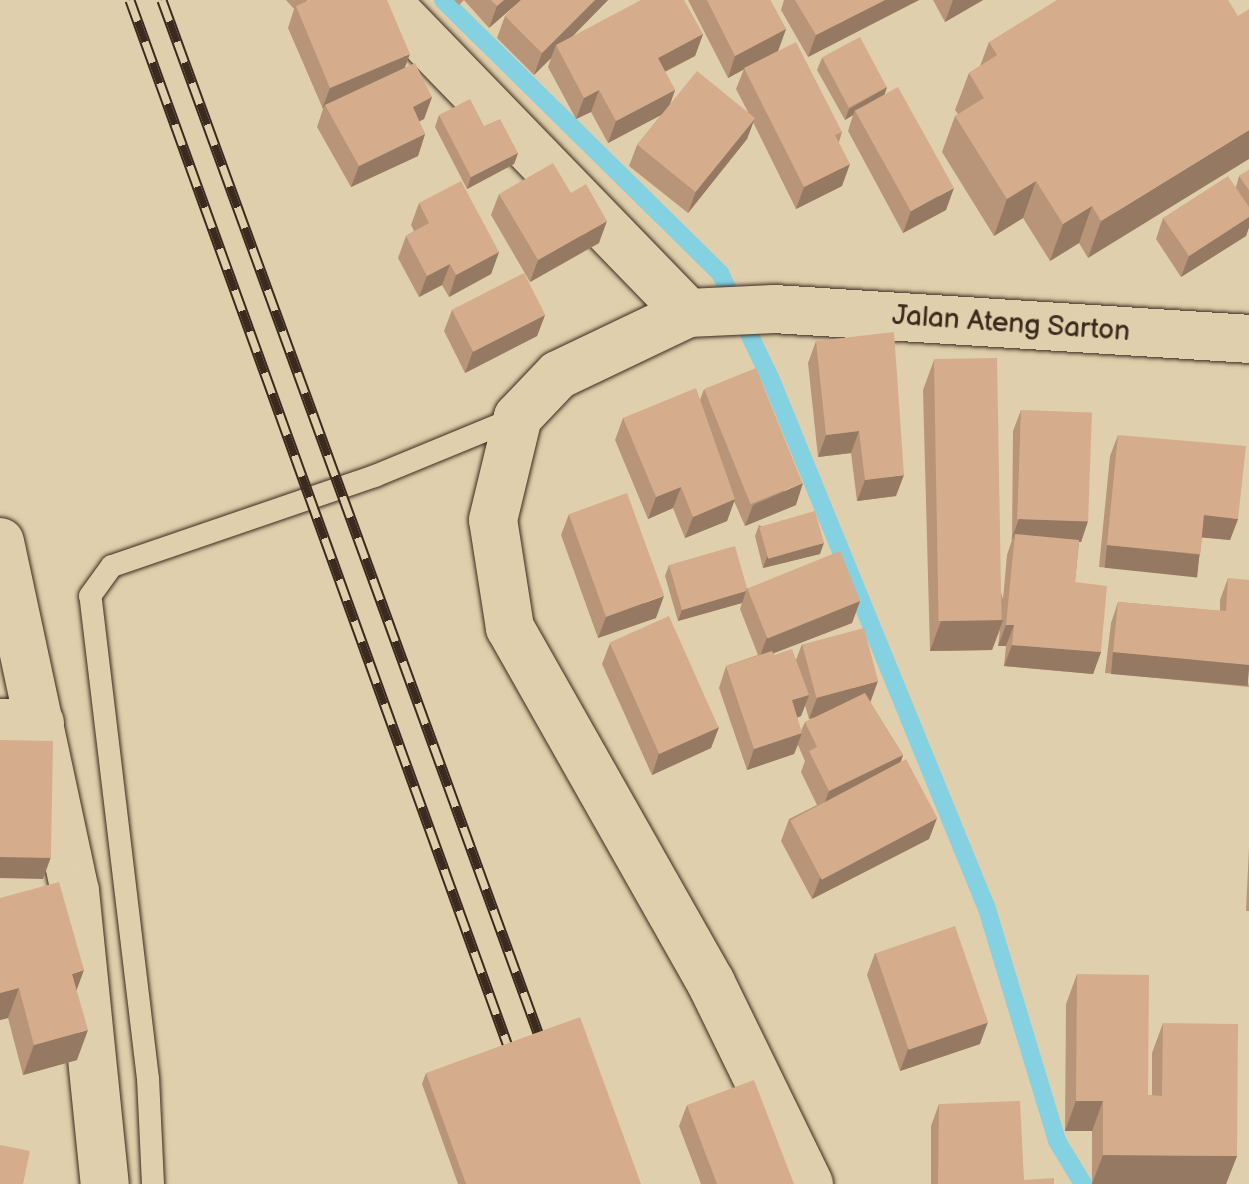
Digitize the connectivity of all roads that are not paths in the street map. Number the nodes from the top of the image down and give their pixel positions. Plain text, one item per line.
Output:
1 (385, 0) edge
2 (700, 312) junction
3 (1249, 339) edge
4 (518, 417) junction
5 (0, 542) edge
6 (20, 723) edge
7 (105, 1184) edge
8 (152, 1184) edge
9 (810, 1184) edge

1 - 2 street
2 - 3 street, Jalan Ateng Sarton
2 - 4 street
4 - 8 lane
4 - 9 street
5 - 6 street
6 - 7 street

